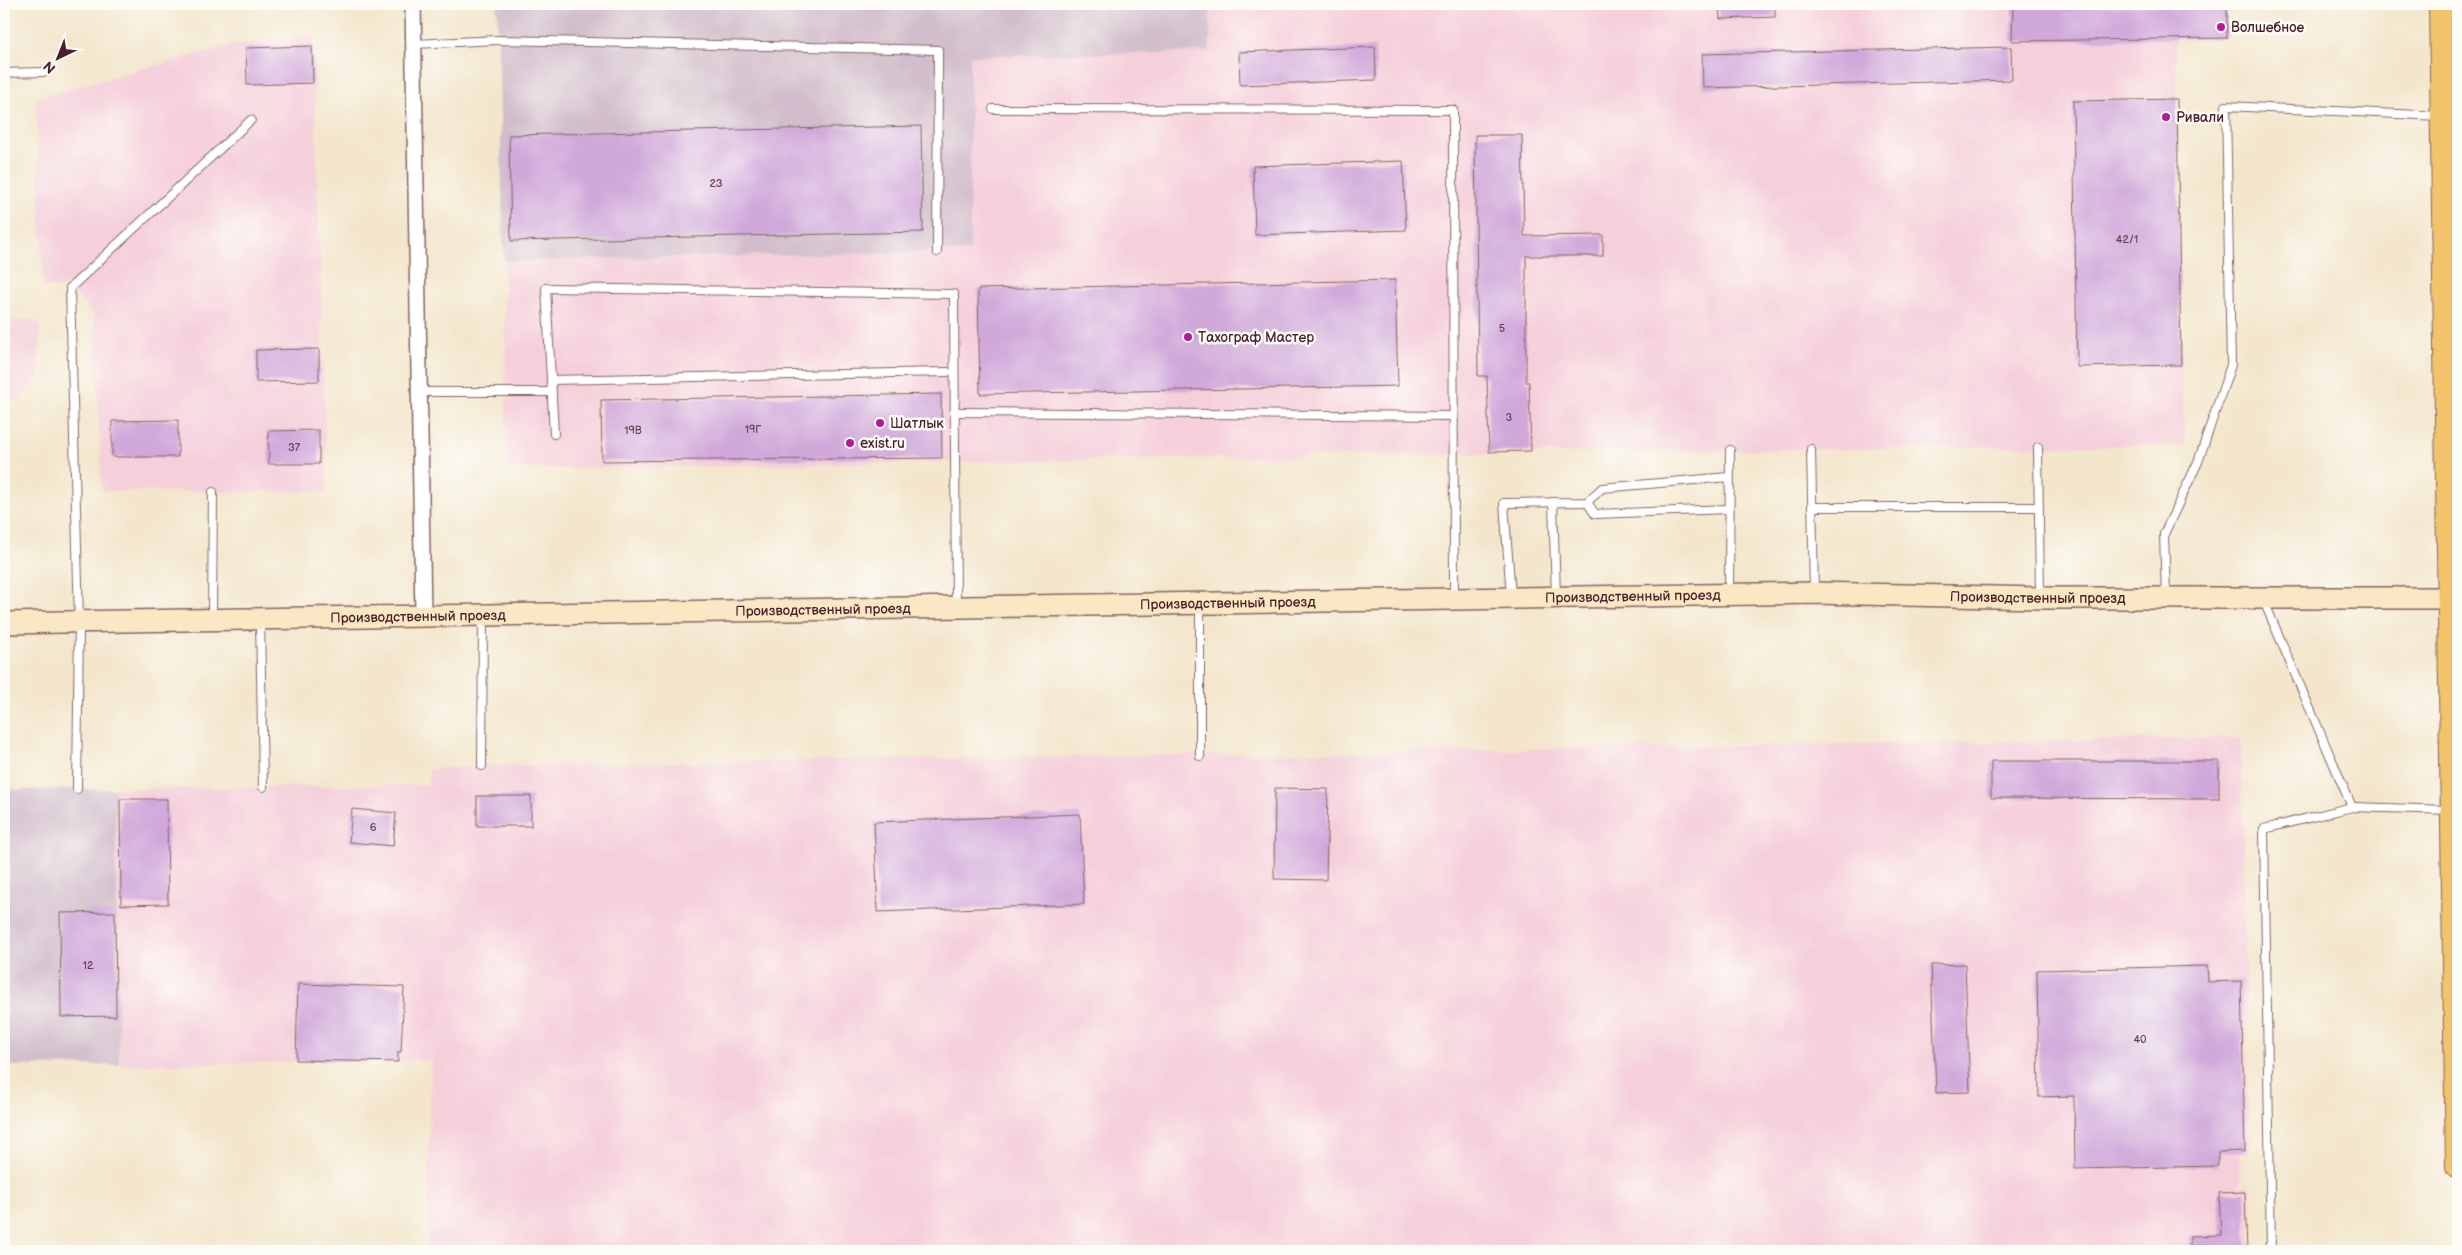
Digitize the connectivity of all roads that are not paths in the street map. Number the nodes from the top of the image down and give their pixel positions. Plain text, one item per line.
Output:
1 (413, 4) edge
2 (2441, 4) edge
3 (414, 44) junction
4 (44, 72) dead end
5 (4, 73) edge
6 (992, 109) dead end
7 (2443, 116) junction
8 (251, 120) dead end
9 (937, 252) dead end
10 (948, 372) dead end
11 (551, 380) junction
12 (419, 392) junction
13 (552, 392) junction
14 (954, 412) junction
15 (1452, 416) junction
16 (554, 434) dead end
17 (2038, 446) dead end
18 (1810, 449) dead end
19 (1730, 450) dead end
20 (1730, 477) junction
21 (213, 492) dead end
22 (1553, 502) junction
23 (1587, 502) junction
24 (1812, 507) junction
25 (2039, 507) junction
26 (1730, 509) junction
27 (1814, 594) junction
28 (1729, 595) junction
29 (2166, 597) junction
30 (2262, 597) junction
31 (1511, 598) junction
32 (1556, 598) junction
33 (2040, 598) junction
34 (2451, 598) junction
35 (1454, 599) junction
36 (1200, 603) junction
37 (956, 607) junction
38 (483, 615) junction
39 (423, 616) junction
40 (260, 618) junction
41 (212, 619) junction
42 (79, 621) junction
43 (4, 623) edge
44 (1200, 756) dead end
45 (482, 766) dead end
46 (263, 787) dead end
47 (76, 789) dead end
48 (2352, 807) junction
49 (2452, 810) junction
50 (2458, 1167) edge
51 (2271, 1251) edge

1 - 3 street
2 - 7 main road
3 - 9 lane
3 - 12 street
4 - 5 lane
6 - 15 lane
7 - 29 lane
7 - 34 main road
8 - 42 lane
10 - 11 lane
11 - 13 lane
11 - 14 lane
12 - 13 lane
12 - 39 street
13 - 16 lane
14 - 15 lane
14 - 37 lane
15 - 35 lane
17 - 25 lane
18 - 24 lane
19 - 20 lane
20 - 23 lane
20 - 26 lane
21 - 41 lane
22 - 23 lane
22 - 31 lane
22 - 32 lane
23 - 26 lane
24 - 25 lane
24 - 27 lane
25 - 33 lane
26 - 28 lane
27 - 28 street, Производственный проезд
27 - 33 street, Производственный проезд
28 - 32 street, Производственный проезд
29 - 30 street, Производственный проезд
29 - 33 street, Производственный проезд
30 - 34 street, Производственный проезд
30 - 48 lane
31 - 32 street, Производственный проезд
31 - 35 street, Производственный проезд
34 - 49 main road
35 - 36 street, Производственный проезд
36 - 37 street, Производственный проезд
36 - 44 lane
37 - 38 street, Производственный проезд
38 - 39 street, Производственный проезд
38 - 45 lane
39 - 40 street, Производственный проезд
40 - 41 street, Производственный проезд
40 - 46 lane
41 - 42 street, Производственный проезд
42 - 43 street, Производственный проезд
42 - 47 lane
48 - 49 lane
48 - 51 lane
49 - 50 main road

